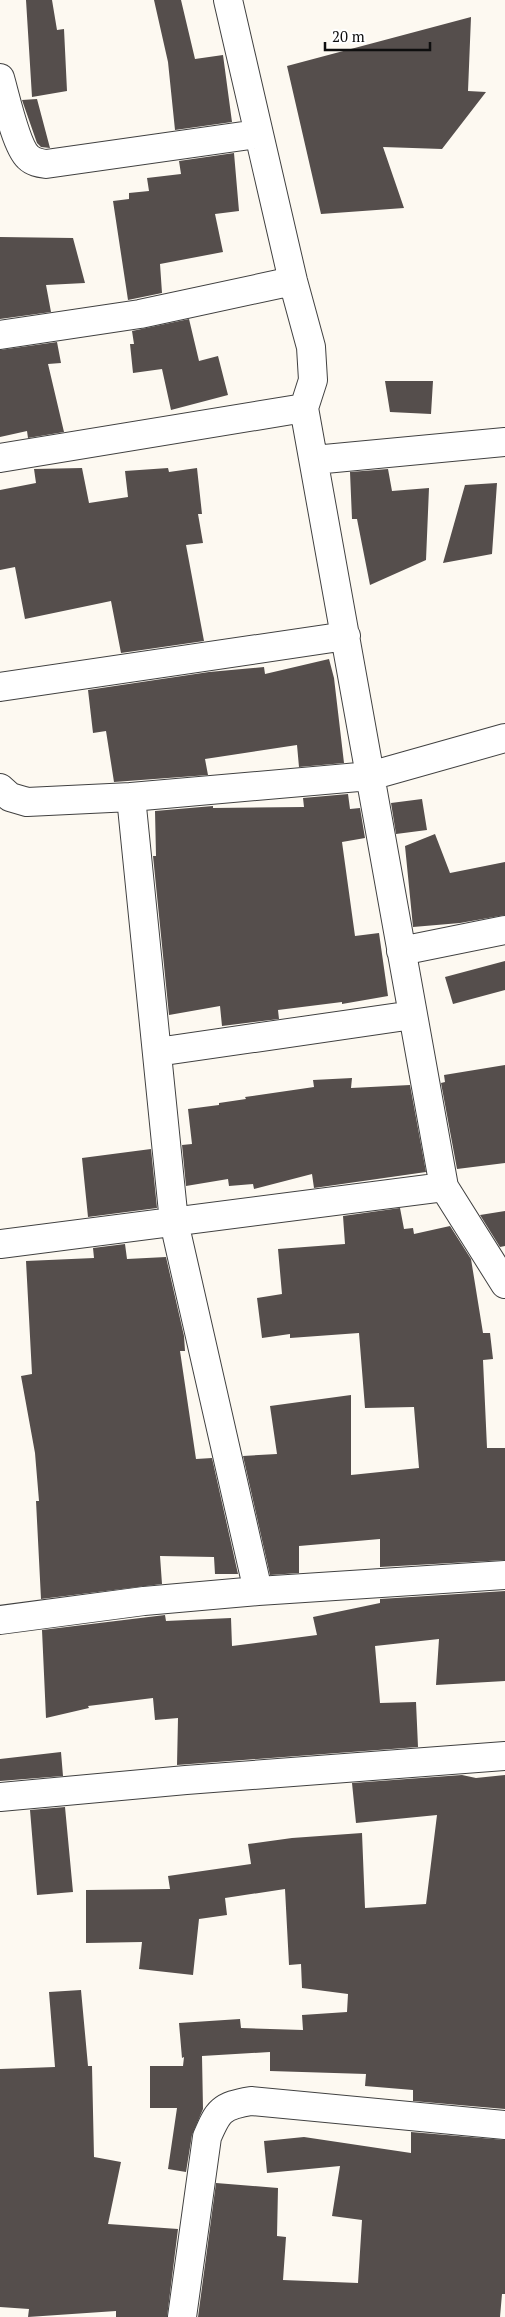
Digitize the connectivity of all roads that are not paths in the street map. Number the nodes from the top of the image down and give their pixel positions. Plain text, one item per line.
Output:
1 (228, 0) edge
2 (0, 78) edge
3 (257, 134) junction
4 (293, 281) junction
5 (0, 335) edge
6 (304, 408) junction
7 (505, 442) edge
8 (0, 458) edge
9 (314, 460) junction
10 (346, 636) junction
11 (0, 688) edge
12 (505, 738) edge
13 (370, 776) junction
14 (0, 788) edge
15 (131, 797) junction
16 (505, 930) edge
17 (402, 951) junction
18 (412, 1015) junction
19 (157, 1052) junction
20 (444, 1187) junction
21 (174, 1222) junction
22 (0, 1244) edge
23 (505, 1284) edge
24 (505, 1576) edge
25 (258, 1591) junction
26 (0, 1620) edge
27 (505, 1756) edge
28 (0, 1798) edge
29 (505, 2125) edge
30 (182, 2317) edge

1 - 3 street
2 - 3 street
3 - 4 street
4 - 5 street
4 - 6 street
6 - 8 street
6 - 9 street
7 - 9 street
9 - 10 street
10 - 11 street
10 - 13 street
12 - 13 street
13 - 15 street
13 - 17 street
14 - 15 street
15 - 19 street
16 - 17 street
17 - 18 street
18 - 19 street
18 - 20 street
19 - 21 street
20 - 21 street
20 - 23 street
21 - 22 street
21 - 25 street
24 - 25 street
25 - 26 street
27 - 28 street
29 - 30 street

